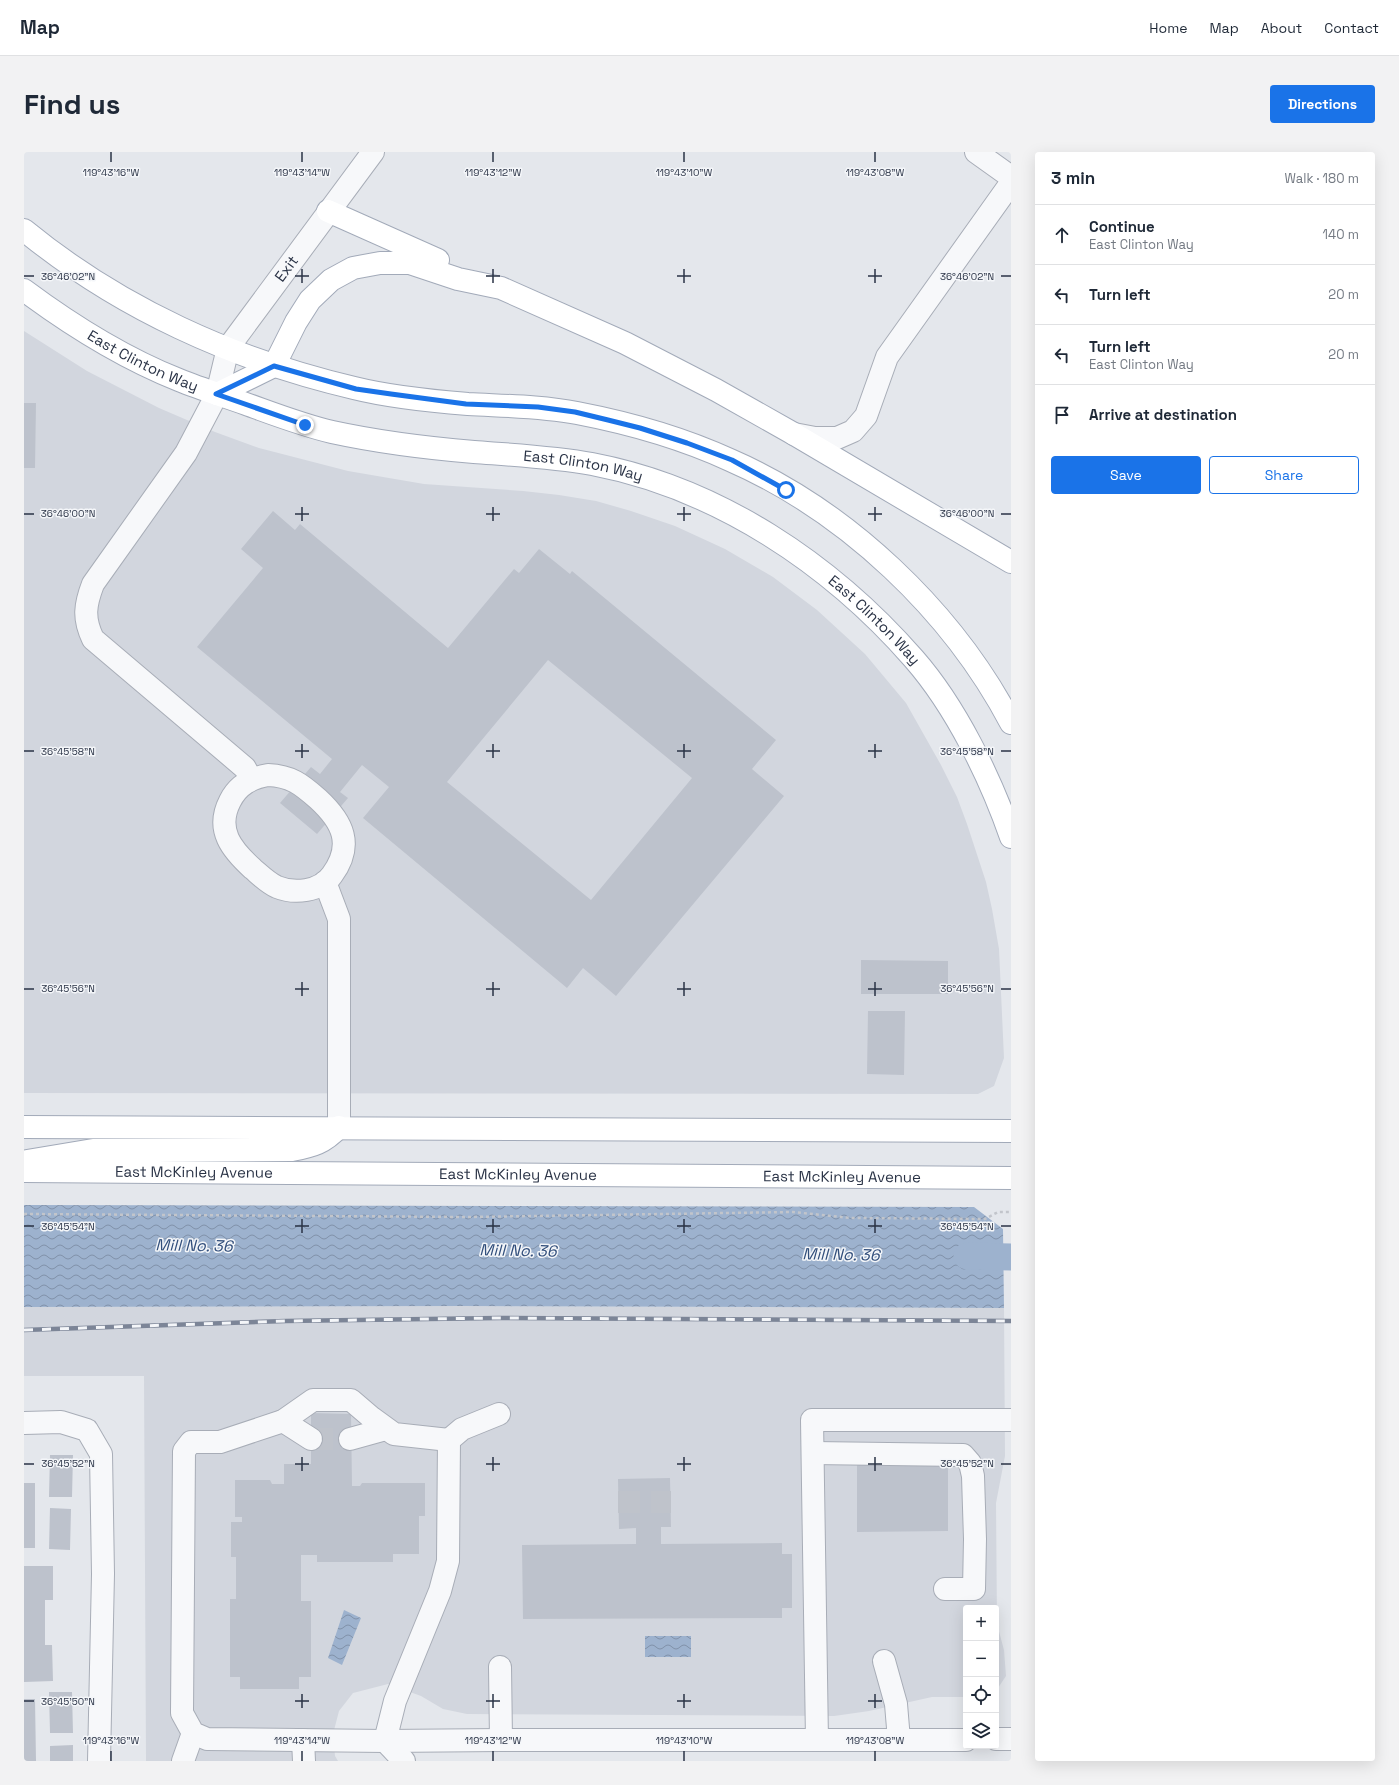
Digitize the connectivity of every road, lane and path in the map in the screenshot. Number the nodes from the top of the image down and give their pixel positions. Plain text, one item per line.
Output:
1 (373, 152) edge
2 (976, 152) edge
3 (1011, 176) edge
4 (1011, 183) edge
5 (328, 211) junction
6 (24, 230) edge
7 (501, 288) junction
8 (24, 290) edge
9 (228, 348) junction
10 (274, 366) junction
11 (216, 394) junction
12 (794, 434) junction
13 (1011, 562) edge
14 (1011, 723) edge
15 (251, 779) junction
16 (1011, 837) edge
17 (325, 882) junction
18 (24, 1127) edge
19 (339, 1127) junction
20 (1011, 1131) edge
21 (24, 1161) edge
22 (24, 1171) edge
23 (1011, 1178) edge
24 (1011, 1212) edge
25 (24, 1214) edge
26 (499, 1414) dead end
27 (1011, 1420) edge
28 (283, 1422) junction
29 (24, 1423) edge
30 (386, 1429) junction
31 (311, 1439) tunnel mouth
32 (350, 1439) tunnel mouth
33 (449, 1440) junction
34 (813, 1453) junction
35 (945, 1589) dead end
36 (884, 1661) dead end
37 (500, 1667) dead end
38 (193, 1733) junction
39 (999, 1739) edge
40 (1011, 1739) edge
41 (501, 1740) junction
42 (817, 1740) junction
43 (899, 1740) junction
44 (963, 1740) edge
45 (385, 1741) junction
46 (304, 1751) edge
47 (99, 1761) edge
48 (183, 1761) edge
49 (404, 1761) edge

1 - 5 street, Exit
2 - 3 street
4 - 12 street
5 - 7 main road
5 - 9 street, Exit
6 - 9 main road
7 - 10 main road
7 - 12 main road
8 - 11 main road, East Clinton Way
9 - 10 main road
9 - 11 street, Exit
10 - 11 main road
10 - 14 main road
11 - 15 street, Exit
11 - 16 main road, East Clinton Way
12 - 13 main road
15 - 17 street
15 - 17 street
17 - 19 street
18 - 19 main road
19 - 20 main road
19 - 21 main road
22 - 23 main road, East McKinley Avenue
24 - 25 path
26 - 33 street
27 - 34 street
28 - 30 street
28 - 31 street
28 - 38 street
29 - 47 street
30 - 32 street
30 - 33 street
33 - 45 street
34 - 35 street
34 - 42 street
36 - 43 street
37 - 41 street
38 - 46 street
38 - 48 street
39 - 40 street
41 - 42 street
41 - 45 street
42 - 43 street
43 - 44 street
45 - 46 street
45 - 49 street

